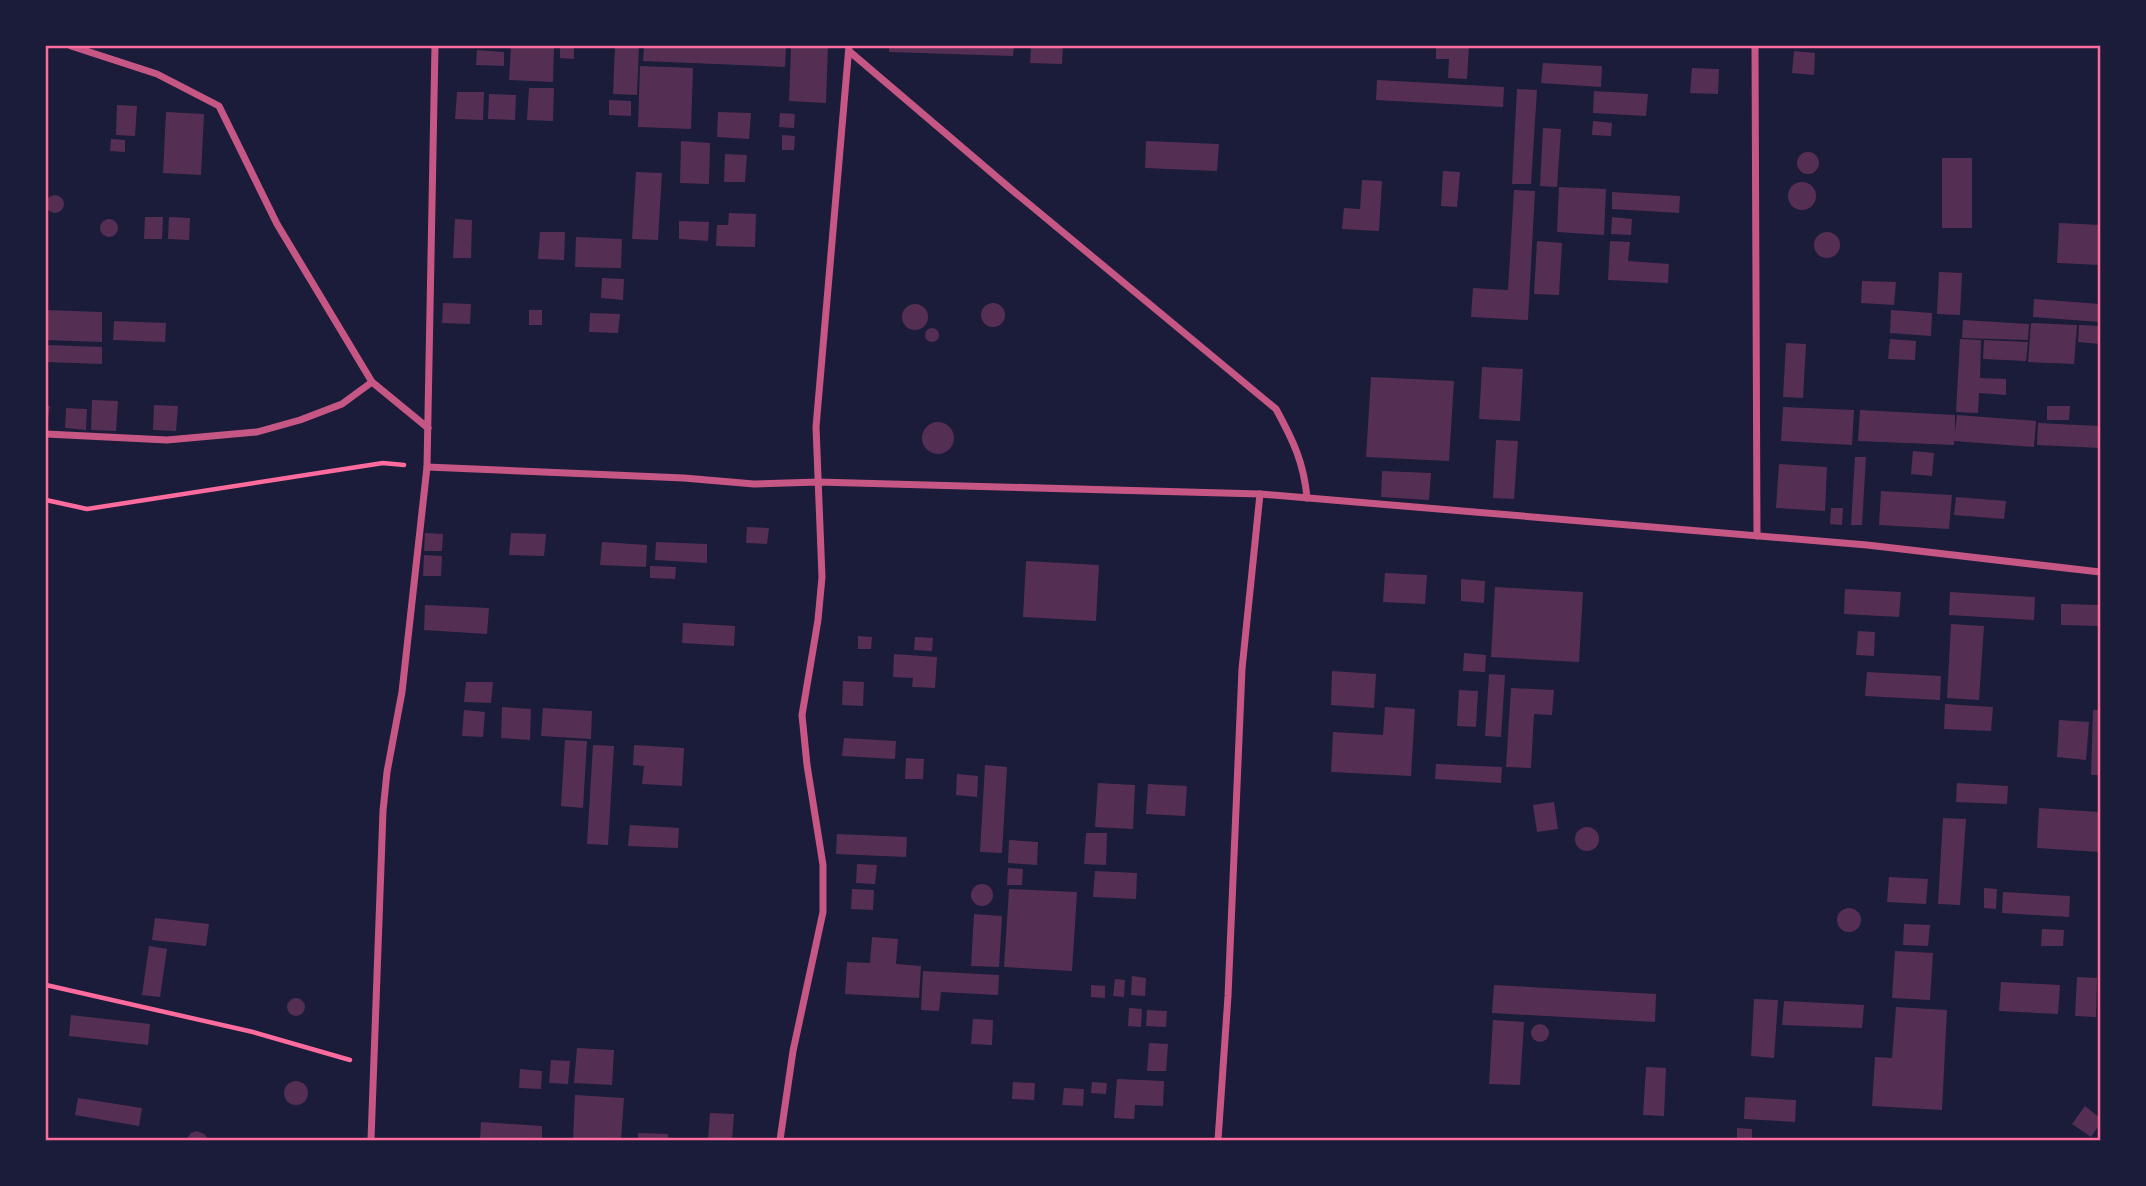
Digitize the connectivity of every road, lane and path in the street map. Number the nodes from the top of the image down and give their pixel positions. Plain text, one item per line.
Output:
1 (71, 46) edge
2 (435, 46) edge
3 (1755, 46) edge
4 (849, 48) edge
5 (372, 382) junction
6 (428, 428) junction
7 (46, 434) edge
8 (427, 467) junction
9 (818, 482) junction
10 (1260, 494) junction
11 (1307, 498) junction
12 (46, 500) edge
13 (1757, 536) junction
14 (2101, 572) edge
15 (46, 985) edge
16 (374, 1067) junction
17 (371, 1140) edge
18 (780, 1140) edge
19 (1218, 1140) edge

1 - 5 street
2 - 6 street
3 - 13 street
4 - 9 street
4 - 11 street
5 - 6 street
5 - 7 street
6 - 8 street
8 - 9 street
8 - 12 path
8 - 16 street
9 - 10 street
9 - 18 street
10 - 11 street
10 - 19 street
11 - 13 street
13 - 14 street
15 - 16 path
16 - 17 street

